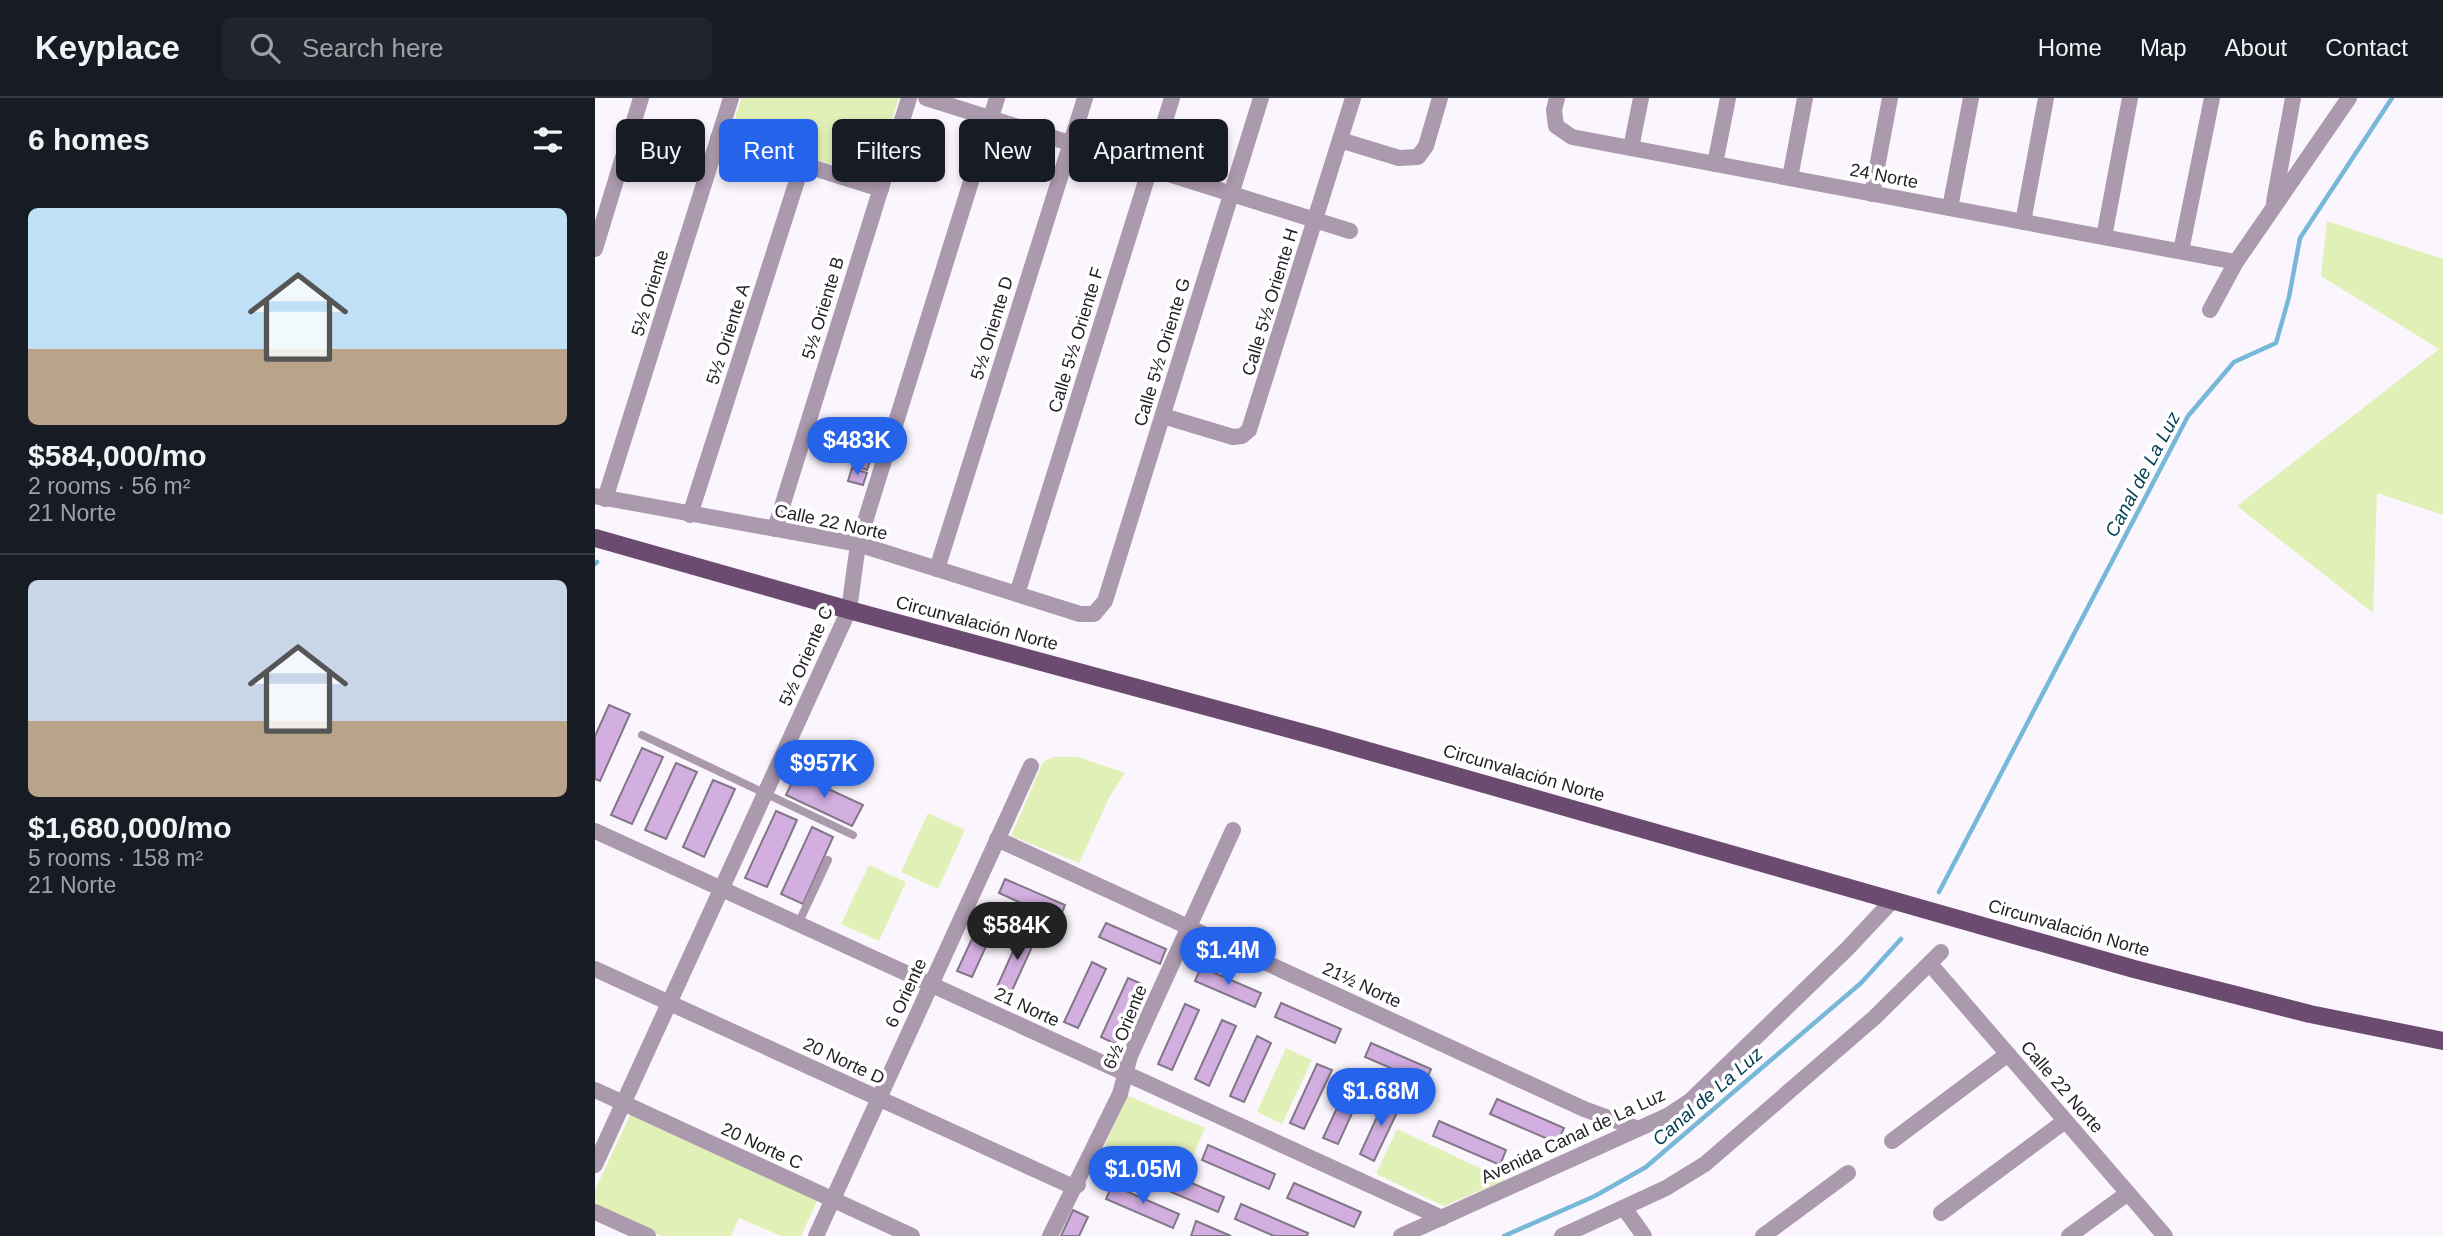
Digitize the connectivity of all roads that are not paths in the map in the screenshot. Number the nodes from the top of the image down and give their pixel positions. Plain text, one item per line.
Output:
1 (641, 98) edge
2 (731, 98) edge
3 (909, 98) edge
4 (926, 98) edge
5 (997, 98) edge
6 (1084, 98) edge
7 (1172, 98) edge
8 (1261, 98) edge
9 (1353, 98) edge
10 (1440, 98) edge
11 (1557, 98) edge
12 (1641, 98) edge
13 (1728, 98) edge
14 (1805, 98) edge
15 (1890, 98) edge
16 (1971, 98) edge
17 (2046, 98) edge
18 (2130, 98) edge
19 (2212, 98) edge
20 (2293, 98) edge
21 (2349, 98) edge
22 (991, 118) junction
23 (1077, 119) edge
24 (1165, 119) edge
25 (718, 138) joint
26 (1340, 140) junction
27 (1069, 143) edge
28 (1069, 146) edge
29 (1631, 148) junction
30 (1715, 164) junction
31 (818, 169) edge
32 (1790, 178) junction
33 (796, 182) edge
34 (1146, 182) edge
35 (1195, 182) edge
36 (880, 189) junction
37 (1231, 193) junction
38 (1872, 194) junction
39 (1950, 208) junction
40 (2273, 211) junction
41 (1315, 220) junction
42 (2023, 222) junction
43 (1350, 231) dead end
44 (2104, 237) junction
45 (595, 249) edge
46 (2181, 251) junction
47 (2236, 262) junction
48 (2210, 310) dead end
49 (1163, 416) junction
50 (600, 498) edge
51 (690, 515) junction
52 (775, 529) junction
53 (595, 538) edge
54 (858, 544) junction
55 (937, 569) junction
56 (1017, 594) junction
57 (849, 610) junction
58 (1094, 614) joint
59 (642, 735) dead end
60 (1031, 766) dead end
61 (765, 793) junction
62 (1233, 830) dead end
63 (595, 831) edge
64 (853, 835) dead end
65 (997, 839) junction
66 (828, 860) dead end
67 (721, 888) junction
68 (1893, 900) junction
69 (798, 924) junction
70 (1189, 927) junction
71 (595, 969) edge
72 (931, 985) junction
73 (669, 1003) junction
74 (2443, 1041) edge
75 (2008, 1054) junction
76 (1126, 1073) junction
77 (595, 1090) edge
78 (879, 1098) junction
79 (623, 1103) junction
80 (2066, 1121) junction
81 (1636, 1128) junction
82 (1892, 1141) dead end
83 (595, 1165) edge
84 (1848, 1173) dead end
85 (1078, 1185) junction
86 (2128, 1193) junction
87 (833, 1199) junction
88 (1624, 1208) junction
89 (595, 1212) edge
90 (1941, 1213) dead end
91 (1442, 1218) junction
92 (648, 1236) edge
93 (816, 1236) edge
94 (912, 1236) edge
95 (1050, 1236) edge
96 (1401, 1236) edge
97 (1562, 1236) edge
98 (1644, 1236) edge
99 (1763, 1236) edge
100 (2069, 1236) edge
101 (2165, 1236) edge

1 - 45 street
2 - 25 street, 5½ Oriente
3 - 36 street, 5½ Oriente B
4 - 22 street
5 - 22 street, 5½ Oriente C
6 - 23 street, 5½ Oriente D
7 - 24 street, Calle 5½ Oriente F
8 - 37 street, Calle 5½ Oriente G
9 - 26 street, Calle 5½ Oriente H
10 - 26 street
11 - 29 street, 24 Norte
12 - 29 street
13 - 30 street
14 - 32 street
15 - 38 street
16 - 39 street
17 - 42 street
18 - 44 street
19 - 46 street
20 - 40 street
21 - 40 street
22 - 27 street
22 - 54 street, 5½ Oriente C
25 - 50 street, 5½ Oriente
26 - 41 street, Calle 5½ Oriente H
28 - 55 street, 5½ Oriente D
29 - 30 street, 24 Norte
30 - 32 street, 24 Norte
31 - 36 street
32 - 38 street, 24 Norte
33 - 51 street, 5½ Oriente A
34 - 56 street, Calle 5½ Oriente F
35 - 37 street
36 - 52 street, 5½ Oriente B
37 - 41 street
37 - 49 street, Calle 5½ Oriente G
38 - 39 street, 24 Norte
39 - 42 street, 24 Norte
40 - 47 street
41 - 43 street
41 - 49 street, Calle 5½ Oriente H
42 - 44 street, 24 Norte
44 - 46 street, 24 Norte
46 - 47 street, 24 Norte
47 - 48 street
49 - 58 street, Calle 5½ Oriente G
50 - 51 street, Calle 22 Norte
51 - 52 street, Calle 22 Norte
52 - 54 street, Calle 22 Norte
53 - 57 main road, Circunvalación Norte
54 - 55 street, Calle 22 Norte
54 - 57 street, 5½ Oriente C
55 - 56 street, Calle 22 Norte
56 - 58 street, Calle 22 Norte
57 - 61 street, 5½ Oriente C
57 - 68 main road, Circunvalación Norte
59 - 61 lane
60 - 65 street, 6 Oriente
61 - 64 lane
61 - 67 street, 5½ Oriente C
62 - 70 street, 6½ Oriente
63 - 67 street, 21 Norte
65 - 70 street, 21½ Norte
65 - 72 street, 6 Oriente
66 - 69 lane
67 - 69 street, 21 Norte
67 - 73 street, 5½ Oriente C
68 - 74 main road, Circunvalación Norte
68 - 81 street, Avenida Canal de La Luz
69 - 72 street, 21 Norte
70 - 76 street, 6½ Oriente
70 - 81 street, 21½ Norte
71 - 73 street, 20 Norte D
72 - 76 street, 21 Norte
72 - 78 street, 6 Oriente
73 - 78 street, 20 Norte D
73 - 79 street, 5½ Oriente C
75 - 80 street, Calle 22 Norte
75 - 82 street
75 - 88 street, Calle 22 Norte
76 - 85 street, 6½ Oriente
76 - 91 street, 21 Norte
77 - 79 street, 20 Norte C
78 - 85 street, 20 Norte D
78 - 87 street, 6 Oriente
79 - 83 street, 5½ Oriente C
79 - 87 street, 20 Norte C
80 - 86 street, Calle 22 Norte
80 - 90 street
81 - 91 street, Avenida Canal de La Luz
84 - 99 street
85 - 95 street, 6½ Oriente
86 - 100 street
86 - 101 street, Calle 22 Norte
87 - 93 street, 6 Oriente
87 - 94 street, 20 Norte C
88 - 97 street
88 - 98 street
89 - 92 street
91 - 96 street, Avenida Canal de La Luz

